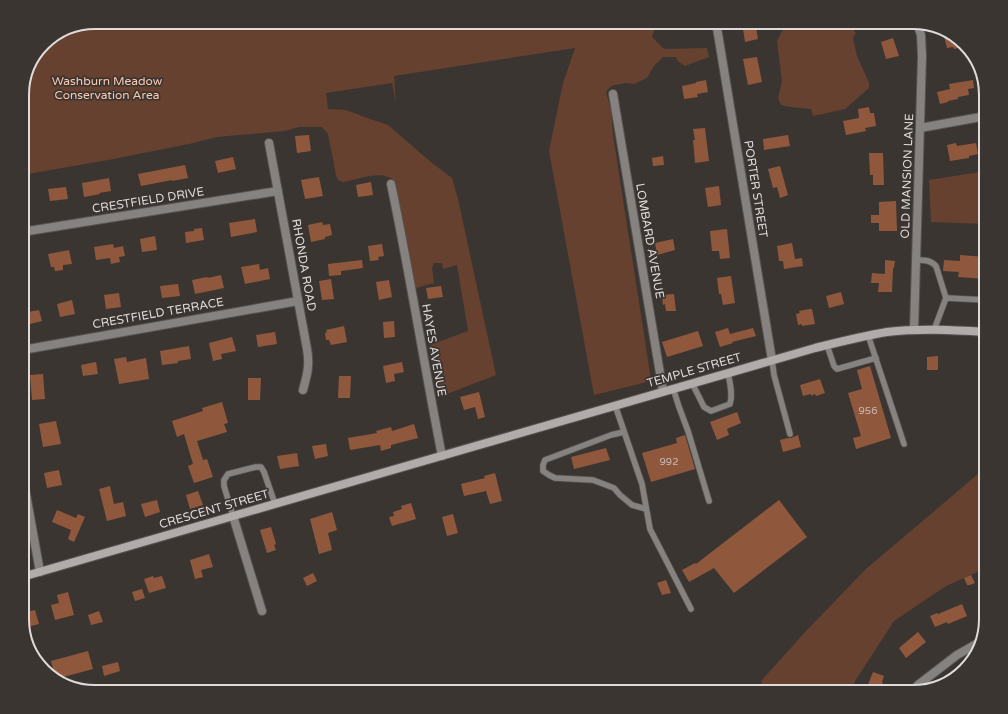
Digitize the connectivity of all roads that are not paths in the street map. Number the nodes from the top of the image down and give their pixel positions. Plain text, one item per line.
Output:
1 (717, 29) edge
2 (919, 30) edge
3 (612, 94) dead end
4 (979, 117) edge
5 (920, 128) junction
6 (269, 143) dead end
7 (391, 184) dead end
8 (278, 190) junction
9 (29, 231) edge
10 (916, 260) junction
11 (946, 298) junction
12 (979, 300) edge
13 (298, 301) junction
14 (914, 330) junction
15 (934, 330) junction
16 (979, 332) edge
17 (868, 335) junction
18 (827, 345) junction
19 (29, 349) edge
20 (876, 358) junction
21 (772, 360) junction
22 (728, 373) junction
23 (692, 383) junction
24 (673, 388) junction
25 (303, 390) dead end
26 (663, 391) junction
27 (615, 405) junction
28 (624, 432) junction
29 (790, 434) dead end
30 (904, 444) dead end
31 (442, 456) junction
32 (413, 464) joint
33 (709, 501) dead end
34 (275, 504) junction
35 (646, 509) junction
36 (29, 511) edge
37 (233, 516) junction
38 (40, 572) junction
39 (29, 575) edge
40 (691, 609) dead end
41 (262, 611) dead end
42 (973, 646) edge
43 (919, 685) edge

1 - 21 street, PORTER STREET
2 - 5 street, OLD MANSION LANE
3 - 26 street, LOMBARD AVENUE
4 - 5 street
5 - 10 street, OLD MANSION LANE
6 - 8 street, RHONDA ROAD
7 - 31 street, HAYES AVENUE
8 - 9 street, CRESTFIELD DRIVE
8 - 13 street, RHONDA ROAD
10 - 11 lane
10 - 14 street, OLD MANSION LANE
11 - 12 lane
11 - 15 lane
13 - 19 street, CRESTFIELD TERRACE
13 - 25 street, RHONDA ROAD
14 - 15 main road, TEMPLE STREET
14 - 17 main road, TEMPLE STREET
15 - 16 main road, TEMPLE STREET
17 - 18 main road, TEMPLE STREET
17 - 20 lane
18 - 20 lane
18 - 21 main road, TEMPLE STREET
20 - 30 lane
21 - 22 main road, TEMPLE STREET
21 - 29 lane
22 - 23 main road, TEMPLE STREET
22 - 23 lane
23 - 24 main road, TEMPLE STREET
24 - 26 main road, TEMPLE STREET
24 - 33 lane
26 - 27 main road, TEMPLE STREET
27 - 28 lane
27 - 31 main road, TEMPLE STREET
28 - 35 lane
28 - 35 lane
31 - 32 main road, TEMPLE STREET
32 - 34 main road, CRESCENT STREET
34 - 37 main road, CRESCENT STREET
34 - 37 lane
35 - 40 lane
36 - 38 street
37 - 38 main road, CRESCENT STREET
37 - 41 street
38 - 39 main road, CRESCENT STREET
42 - 43 street

